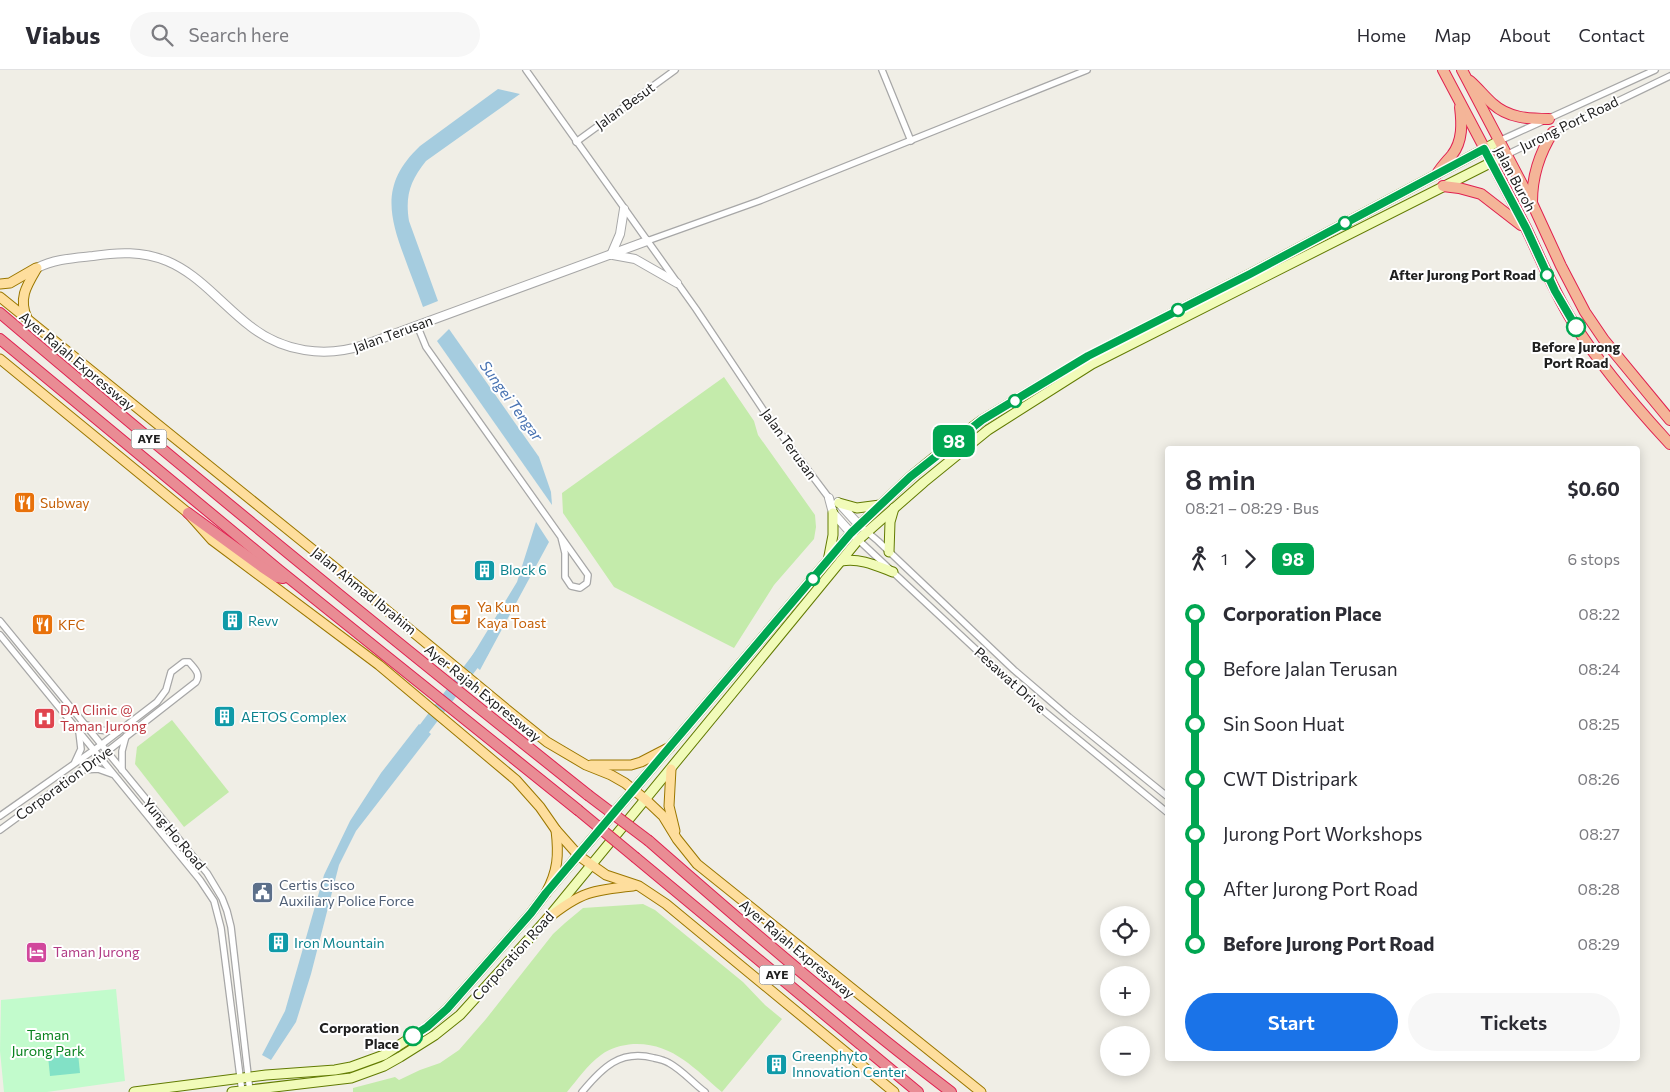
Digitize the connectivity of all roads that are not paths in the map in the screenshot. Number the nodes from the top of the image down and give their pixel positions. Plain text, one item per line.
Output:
1 (526, 70) edge
2 (675, 70) edge
3 (882, 70) edge
4 (1086, 70) edge
5 (1444, 70) edge
6 (1655, 70) edge
7 (1464, 74) edge
8 (1670, 76) edge
9 (1459, 101) junction
10 (1549, 118) junction
11 (1553, 132) junction
12 (911, 141) junction
13 (1499, 141) junction
14 (576, 142) junction
15 (1484, 149) junction
16 (1506, 155) junction
17 (1491, 162) junction
18 (1437, 174) junction
19 (1443, 186) junction
20 (1532, 203) junction
21 (624, 209) junction
22 (1526, 228) junction
23 (647, 241) junction
24 (611, 255) junction
25 (38, 268) junction
26 (677, 283) junction
27 (0, 284) edge
28 (0, 297) edge
29 (0, 313) edge
30 (28, 319) junction
31 (417, 326) junction
32 (0, 339) edge
33 (0, 359) edge
34 (4, 365) edge
35 (1670, 420) edge
36 (1670, 444) edge
37 (829, 498) junction
38 (839, 503) junction
39 (880, 505) junction
40 (894, 508) junction
41 (188, 513) junction
42 (834, 513) junction
43 (859, 525) junction
44 (867, 532) junction
45 (851, 533) junction
46 (561, 537) junction
47 (858, 540) junction
48 (889, 552) junction
49 (828, 561) junction
50 (841, 561) junction
51 (893, 572) junction
52 (289, 578) junction
53 (0, 621) edge
54 (0, 635) edge
55 (85, 725) junction
56 (78, 731) junction
57 (118, 732) junction
58 (126, 736) junction
59 (101, 745) junction
60 (670, 746) junction
61 (94, 750) junction
62 (106, 751) junction
63 (100, 757) junction
64 (74, 764) junction
65 (586, 766) junction
66 (671, 769) junction
67 (122, 770) junction
68 (80, 771) junction
69 (115, 775) junction
70 (634, 790) junction
71 (1165, 795) edge
72 (645, 799) junction
73 (1165, 811) edge
74 (0, 816) edge
75 (0, 830) edge
76 (556, 830) junction
77 (676, 839) junction
78 (579, 856) junction
79 (591, 866) junction
80 (639, 886) junction
81 (546, 893) junction
82 (547, 919) junction
83 (244, 1078) junction
84 (246, 1091) edge
85 (134, 1092) edge
86 (232, 1092) edge
87 (582, 1092) edge
88 (705, 1092) edge
89 (894, 1092) edge
90 (918, 1092) edge
91 (951, 1092) edge
92 (981, 1092) edge

1 - 14 street, Jalan Terusan
2 - 14 street, Jalan Besut
3 - 12 street
4 - 12 street
5 - 9 highway, Jalan Buroh
6 - 10 street, Jurong Port Road
7 - 10 highway
7 - 13 highway, Jalan Buroh
8 - 11 street, Jurong Port Road
9 - 15 highway, Jalan Buroh
9 - 18 highway
10 - 13 street, Jurong Port Road
11 - 16 street, Jurong Port Road
11 - 20 highway
12 - 23 street
13 - 15 main road, Jurong Port Road
13 - 16 highway, Jalan Buroh
14 - 21 street, Jalan Terusan
15 - 17 highway, Jalan Buroh
15 - 18 main road, Jurong Port Road
16 - 17 main road, Jurong Port Road
16 - 20 highway, Jalan Buroh
17 - 19 main road, Jurong Port Road
17 - 22 highway, Jalan Buroh
18 - 39 main road, Jurong Port Road
19 - 22 highway
19 - 40 main road, Jurong Port Road
20 - 35 highway, Jalan Buroh
21 - 23 street, Jalan Terusan
21 - 24 street
22 - 36 highway, Jalan Buroh
23 - 24 street, Jalan Terusan
23 - 26 street, Jalan Terusan
24 - 26 street
24 - 31 street, Jalan Terusan
25 - 27 main road
25 - 30 main road
25 - 31 street, Jalan Terusan
26 - 37 street, Jalan Terusan
28 - 30 main road, Jalan Ahmad Ibrahim
29 - 91 highway, Ayer Rajah Expressway / AYE, bridge
30 - 65 main road, Jalan Ahmad Ibrahim
31 - 46 street
32 - 52 highway, AYE
33 - 34 main road
34 - 41 main road
37 - 38 street
37 - 42 street
38 - 39 main road
38 - 43 street
39 - 43 main road, Jurong Port Road
40 - 44 main road, Jurong Port Road
40 - 48 main road
41 - 52 highway
41 - 76 main road
42 - 45 street
42 - 49 main road
43 - 44 street, Pesawat Drive
43 - 45 main road, Jurong Port Road
44 - 47 main road, Jurong Port Road
44 - 48 street, Pesawat Drive
45 - 47 street, Pesawat Drive
45 - 49 main road, Jurong Port Road
46 - 46 street
47 - 50 main road, Jurong Port Road
47 - 51 street, Pesawat Drive
48 - 71 street, Pesawat Drive
49 - 60 main road, Jurong Port Road
50 - 51 main road
50 - 66 main road, Jurong Port Road
51 - 73 street, Pesawat Drive
52 - 90 highway, AYE, bridge
53 - 55 street, Yung Ho Road
54 - 56 street, Yung Ho Road
55 - 57 street
55 - 59 street, Yung Ho Road
56 - 61 street, Yung Ho Road
56 - 64 street
57 - 58 street, Corporation Drive
57 - 59 street, Corporation Drive
58 - 62 street, Corporation Drive
58 - 67 street
59 - 61 street, Corporation Drive
59 - 62 street, Yung Ho Road
60 - 65 main road
60 - 70 main road, Jurong Port Road
61 - 63 street, Yung Ho Road
61 - 64 street, Corporation Drive
62 - 63 street, Corporation Drive
62 - 67 street, Yung Ho Road
63 - 68 street, Corporation Drive
63 - 69 street, Yung Ho Road
64 - 74 street, Corporation Drive
65 - 70 main road, Jalan Ahmad Ibrahim
66 - 72 main road, Jurong Port Road
66 - 77 main road
67 - 83 street, Yung Ho Road
68 - 69 street
68 - 75 street, Corporation Drive
69 - 83 street, Yung Ho Road
70 - 72 main road, Jalan Ahmad Ibrahim
70 - 78 main road, Corporation Road
72 - 77 main road, Jalan Ahmad Ibrahim
72 - 79 main road, Corporation Road
76 - 78 main road
76 - 81 main road
77 - 92 main road, Jalan Ahmad Ibrahim
78 - 79 main road
78 - 81 main road, Corporation Road
79 - 80 main road
79 - 82 main road, Corporation Road
80 - 82 main road
80 - 89 main road
81 - 83 main road, Corporation Road
82 - 84 main road, Corporation Road
83 - 84 street, Yung Ho Road
83 - 85 main road, Corporation Road
84 - 86 main road, Corporation Road
87 - 88 street

